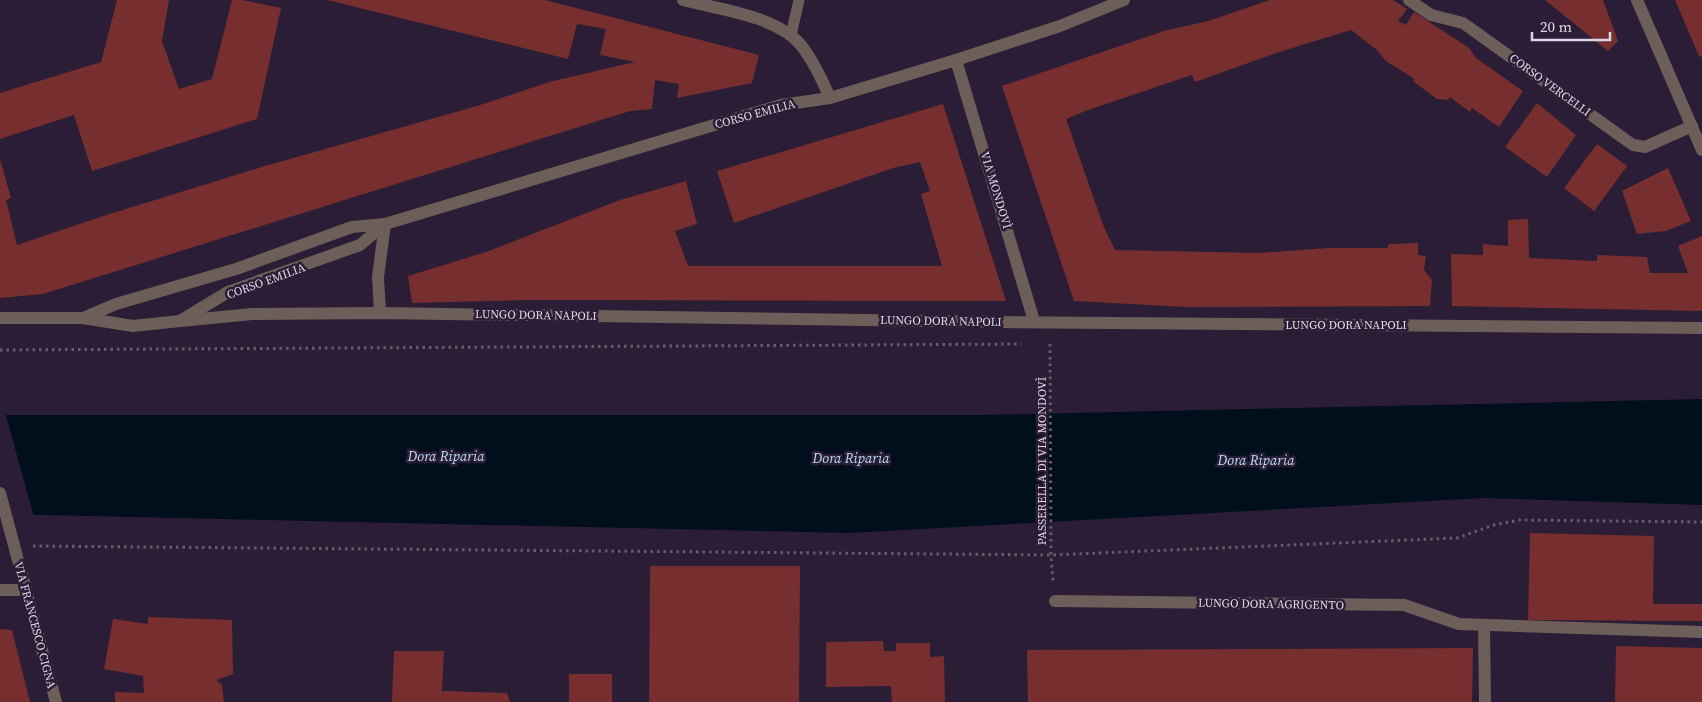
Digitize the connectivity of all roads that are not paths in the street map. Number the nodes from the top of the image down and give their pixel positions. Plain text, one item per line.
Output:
1 (683, 0) edge
2 (799, 0) edge
3 (1124, 0) edge
4 (1409, 0) edge
5 (1637, 0) edge
6 (790, 35) junction
7 (956, 60) junction
8 (830, 98) junction
9 (1692, 126) junction
10 (1702, 150) edge
11 (385, 224) junction
12 (380, 313) junction
13 (0, 318) edge
14 (83, 318) junction
15 (180, 321) junction
16 (1034, 321) junction
17 (1702, 328) edge
18 (0, 493) edge
19 (0, 590) edge
20 (26, 590) junction
21 (1055, 601) road end
22 (1484, 625) junction
23 (1702, 632) edge
24 (56, 702) edge
25 (1485, 702) edge

1 - 6 street
2 - 6 lane
3 - 7 street, CORSO EMILIA
4 - 9 street, CORSO VERCELLI
5 - 9 street
6 - 8 street
7 - 8 street, CORSO EMILIA
7 - 16 street, VIA MONDOVÌ
8 - 11 street, CORSO EMILIA
9 - 10 street
11 - 12 street
11 - 14 street, CORSO EMILIA
11 - 15 street, CORSO EMILIA
12 - 15 street, LUNGO DORA NAPOLI
12 - 16 street, LUNGO DORA NAPOLI
13 - 14 street, CORSO EMILIA
14 - 15 street, CORSO EMILIA
16 - 17 street, LUNGO DORA NAPOLI
18 - 20 street, VIA FRANCESCO CIGNA
19 - 20 street
20 - 24 street, VIA FRANCESCO CIGNA
21 - 22 street, LUNGO DORA AGRIGENTO
22 - 23 street, LUNGO DORA AGRIGENTO
22 - 25 street

